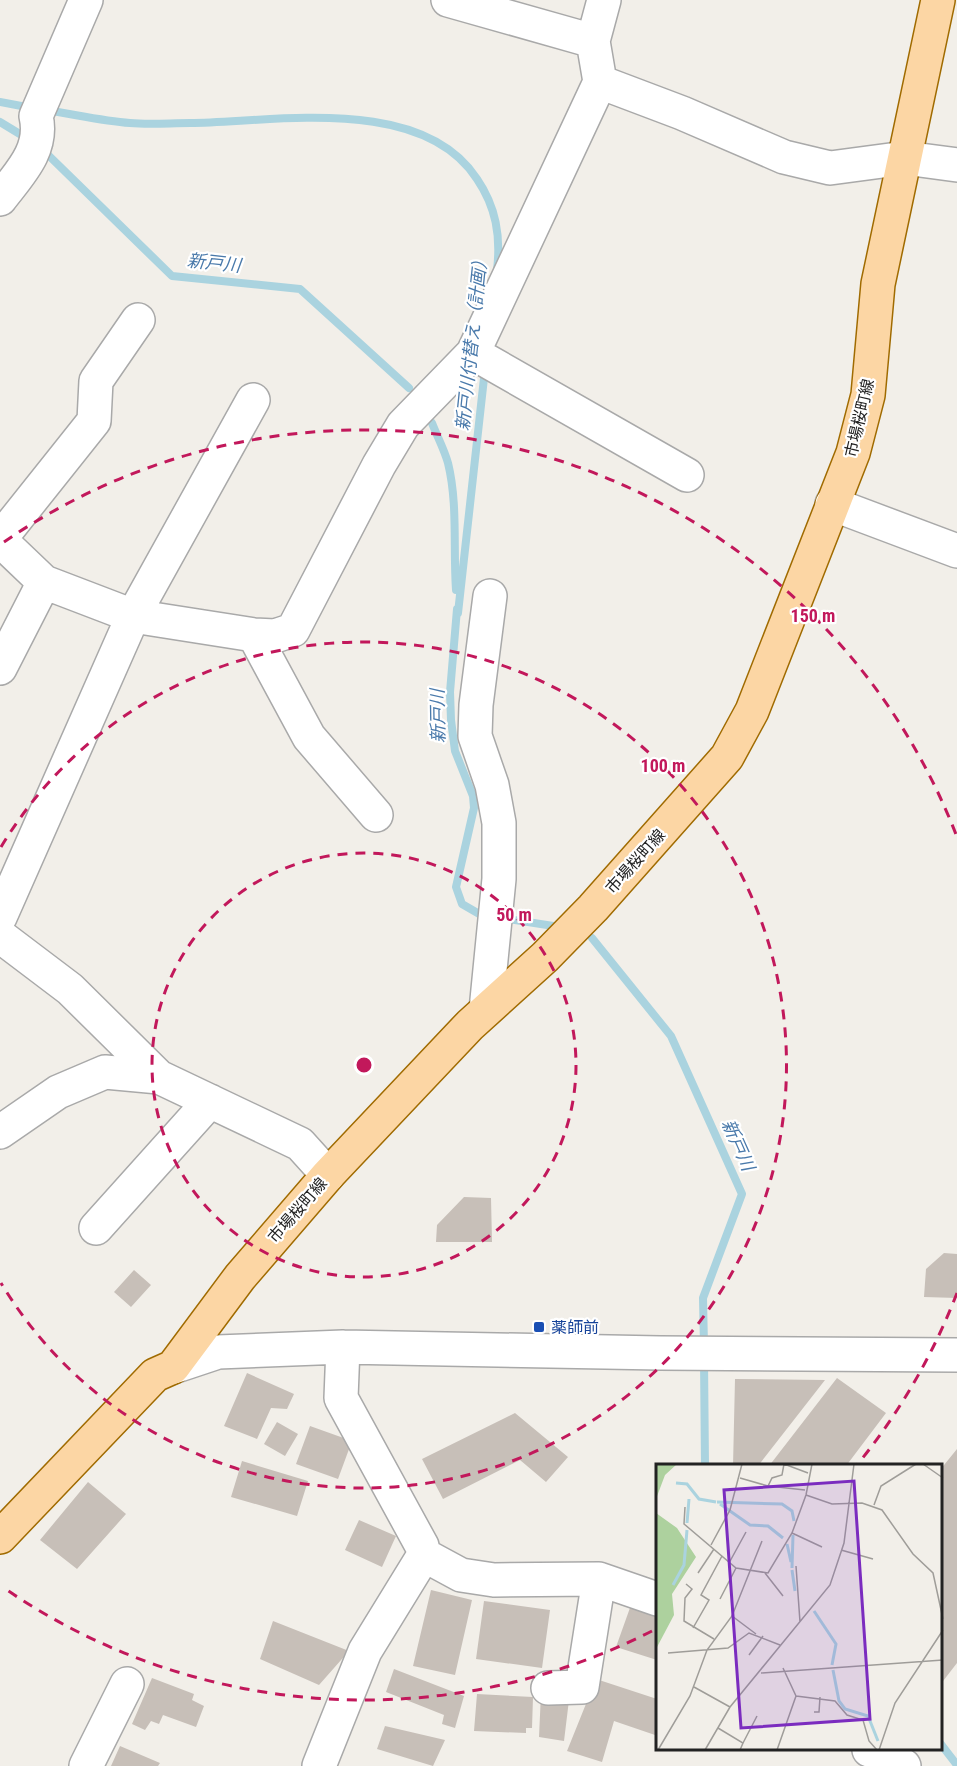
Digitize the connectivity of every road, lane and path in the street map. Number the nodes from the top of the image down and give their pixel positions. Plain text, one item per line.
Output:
1 (86, 0) edge
2 (448, 0) edge
3 (604, 0) edge
4 (938, 0) edge
5 (593, 41) junction
6 (600, 82) junction
7 (905, 158) junction
8 (957, 165) edge
9 (0, 199) edge
10 (138, 320) dead end
11 (473, 353) junction
12 (253, 400) dead end
13 (687, 475) dead end
14 (832, 504) junction
15 (0, 540) edge
16 (957, 551) edge
17 (44, 582) junction
18 (490, 596) dead end
19 (133, 616) junction
20 (254, 635) junction
21 (0, 668) edge
22 (376, 815) dead end
23 (0, 916) edge
24 (0, 936) edge
25 (486, 1010) junction
26 (159, 1077) junction
27 (210, 1101) junction
28 (0, 1132) edge
29 (328, 1175) junction
30 (96, 1228) dead end
31 (343, 1347) junction
32 (957, 1355) edge
33 (173, 1367) junction
34 (0, 1537) edge
35 (424, 1555) junction
36 (599, 1579) junction
37 (656, 1599) edge
38 (127, 1684) dead end
39 (548, 1688) dead end
40 (873, 1751) edge
41 (86, 1766) edge
42 (319, 1766) edge
43 (904, 1766) edge

1 - 9 street
2 - 5 street
3 - 5 street
4 - 7 main road, 市場桜町線
5 - 6 street
6 - 7 street
6 - 11 street
7 - 8 street
7 - 14 main road, 市場桜町線
10 - 15 street
11 - 13 street
11 - 20 street
12 - 19 street
14 - 16 street
14 - 25 main road, 市場桜町線
15 - 17 street
17 - 19 street
17 - 21 street
18 - 25 street
19 - 20 street
19 - 23 street
20 - 22 street
24 - 26 street
25 - 29 main road, 市場桜町線
26 - 27 street
26 - 28 street
27 - 29 street
27 - 30 street
29 - 33 main road, 市場桜町線
31 - 32 street
31 - 33 street
31 - 35 street
33 - 34 main road, 市場桜町線
35 - 36 street
35 - 42 street
36 - 37 street
36 - 39 street
38 - 41 street
40 - 43 street

